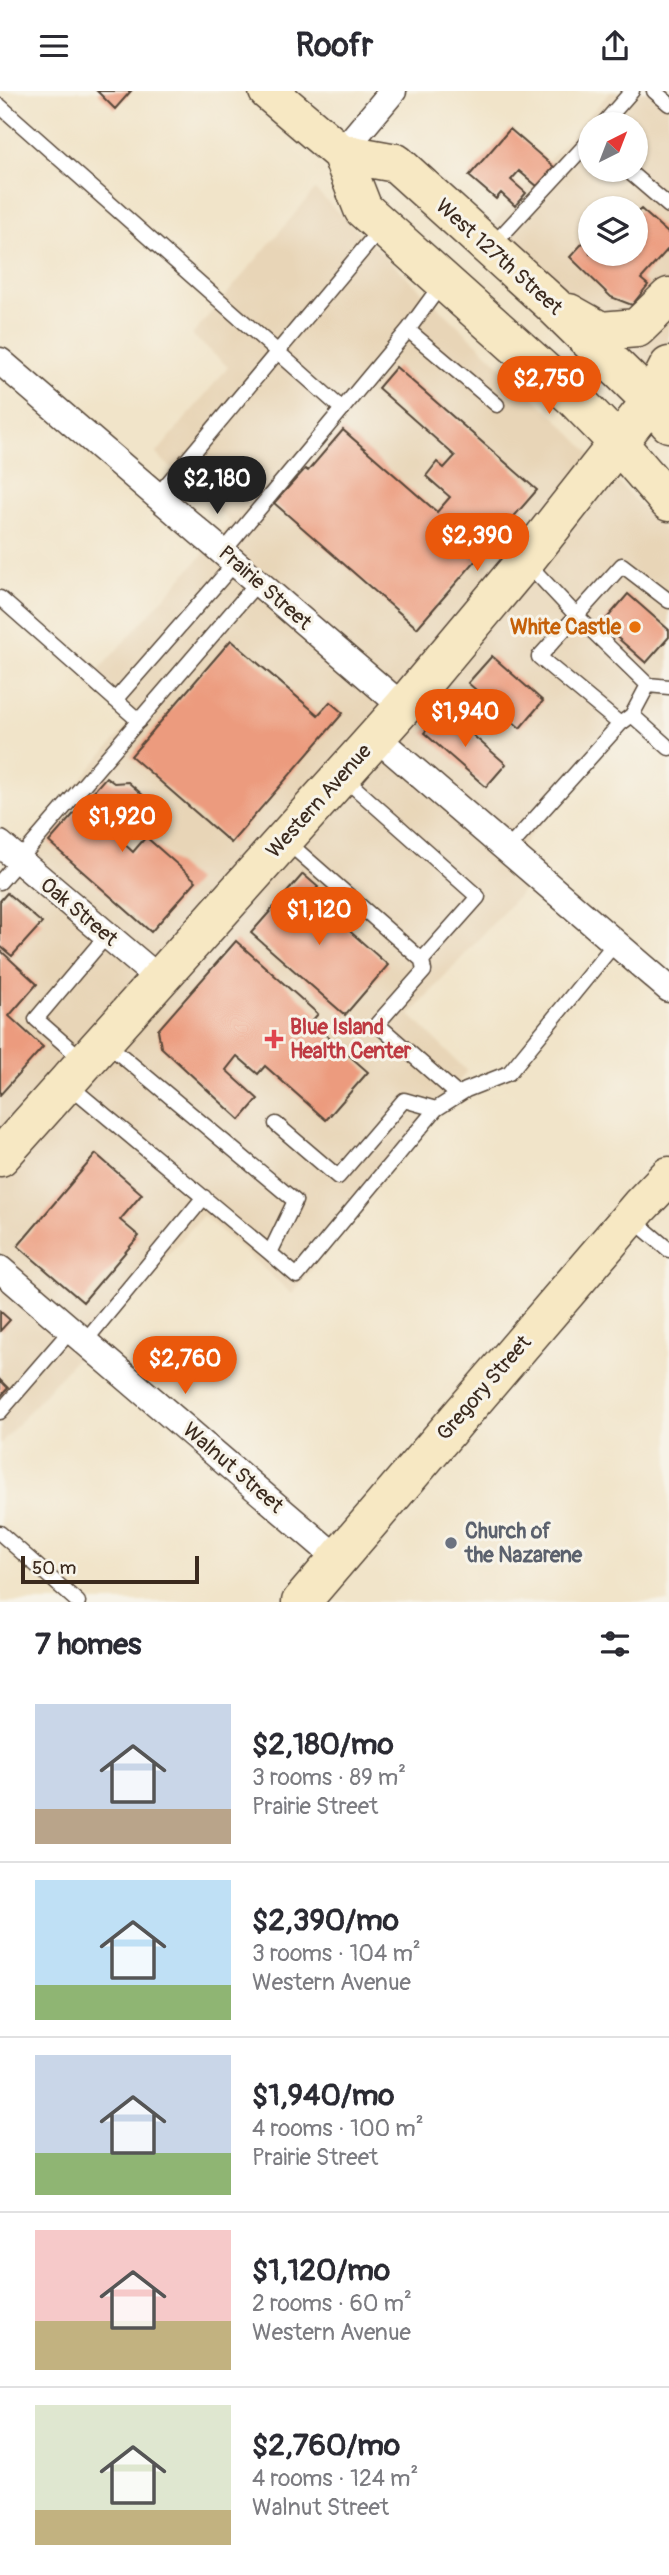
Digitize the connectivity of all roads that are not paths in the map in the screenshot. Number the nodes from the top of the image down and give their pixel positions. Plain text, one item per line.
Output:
1 (268, 91) edge
2 (393, 91) edge
3 (632, 91) edge
4 (654, 91) edge
5 (669, 104) edge
6 (0, 106) edge
7 (614, 112) edge
8 (341, 153) junction
9 (578, 153) edge
10 (641, 182) edge
11 (669, 206) edge
12 (383, 226) junction
13 (490, 248) junction
14 (444, 281) junction
15 (669, 297) edge
16 (552, 304) junction
17 (408, 330) junction
18 (278, 352) junction
19 (0, 361) edge
20 (669, 366) edge
21 (663, 404) edge
22 (497, 405) dead end
23 (342, 409) junction
24 (617, 442) junction
25 (157, 496) junction
26 (669, 502) edge
27 (229, 558) junction
28 (525, 561) junction
29 (258, 583) junction
30 (0, 598) edge
31 (669, 601) edge
32 (576, 615) junction
33 (648, 685) junction
34 (669, 687) edge
35 (115, 700) junction
36 (403, 707) junction
37 (632, 715) junction
38 (139, 721) junction
39 (620, 724) junction
40 (376, 737) junction
41 (669, 748) edge
42 (341, 776) junction
43 (284, 839) junction
44 (508, 850) junction
45 (10, 852) edge
46 (0, 882) edge
47 (107, 935) junction
48 (615, 943) junction
49 (422, 960) junction
50 (159, 979) junction
51 (669, 989) edge
52 (85, 1062) junction
53 (458, 1095) junction
54 (436, 1108) junction
55 (276, 1124) dead end
56 (0, 1157) edge
57 (669, 1176) edge
58 (204, 1197) junction
59 (630, 1217) junction
60 (669, 1250) edge
61 (271, 1253) junction
62 (0, 1269) edge
63 (78, 1335) junction
64 (0, 1412) edge
65 (0, 1533) edge
66 (320, 1585) edge
67 (78, 1602) edge

1 - 8 main road
2 - 8 street
3 - 7 lane
4 - 5 lane
6 - 18 lane
8 - 12 main road
8 - 13 main road, West 127th Street
9 - 13 lane
10 - 11 lane
12 - 14 main road
12 - 18 lane
13 - 16 main road, West 127th Street
14 - 17 lane
14 - 24 main road
15 - 16 main road
16 - 21 main road, West 127th Street
17 - 22 lane
17 - 23 lane
18 - 23 lane
18 - 25 lane
19 - 25 street, Prairie Street
20 - 21 main road, Western Avenue
21 - 24 main road, Western Avenue
23 - 27 lane
24 - 26 main road
24 - 28 main road, Western Avenue
25 - 27 street, Prairie Street
27 - 29 street, Prairie Street
27 - 35 lane
28 - 32 lane
28 - 36 main road, Western Avenue
29 - 36 street, Prairie Street
29 - 38 lane
30 - 35 lane
31 - 32 lane
32 - 33 lane
32 - 39 lane
33 - 34 lane
33 - 37 lane
35 - 38 lane
36 - 40 main road, Western Avenue
37 - 39 lane
37 - 41 lane
38 - 45 lane
39 - 44 lane
40 - 42 main road, Western Avenue
40 - 44 street
42 - 43 main road, Western Avenue
42 - 49 lane
43 - 49 lane
43 - 50 main road, Western Avenue
44 - 48 street
45 - 46 lane
45 - 47 street, Oak Street
47 - 50 street, Oak Street
47 - 52 lane
48 - 51 street
48 - 53 lane
49 - 53 lane
50 - 52 main road, Western Avenue
52 - 56 main road, Western Avenue
52 - 58 lane
52 - 61 lane
53 - 54 lane
54 - 55 lane
54 - 61 lane
57 - 59 main road, Gregory Street
58 - 61 lane
58 - 63 lane
59 - 60 lane
59 - 66 main road, Gregory Street
62 - 63 street, Walnut Street
63 - 64 lane
63 - 66 street, Walnut Street
65 - 67 lane

